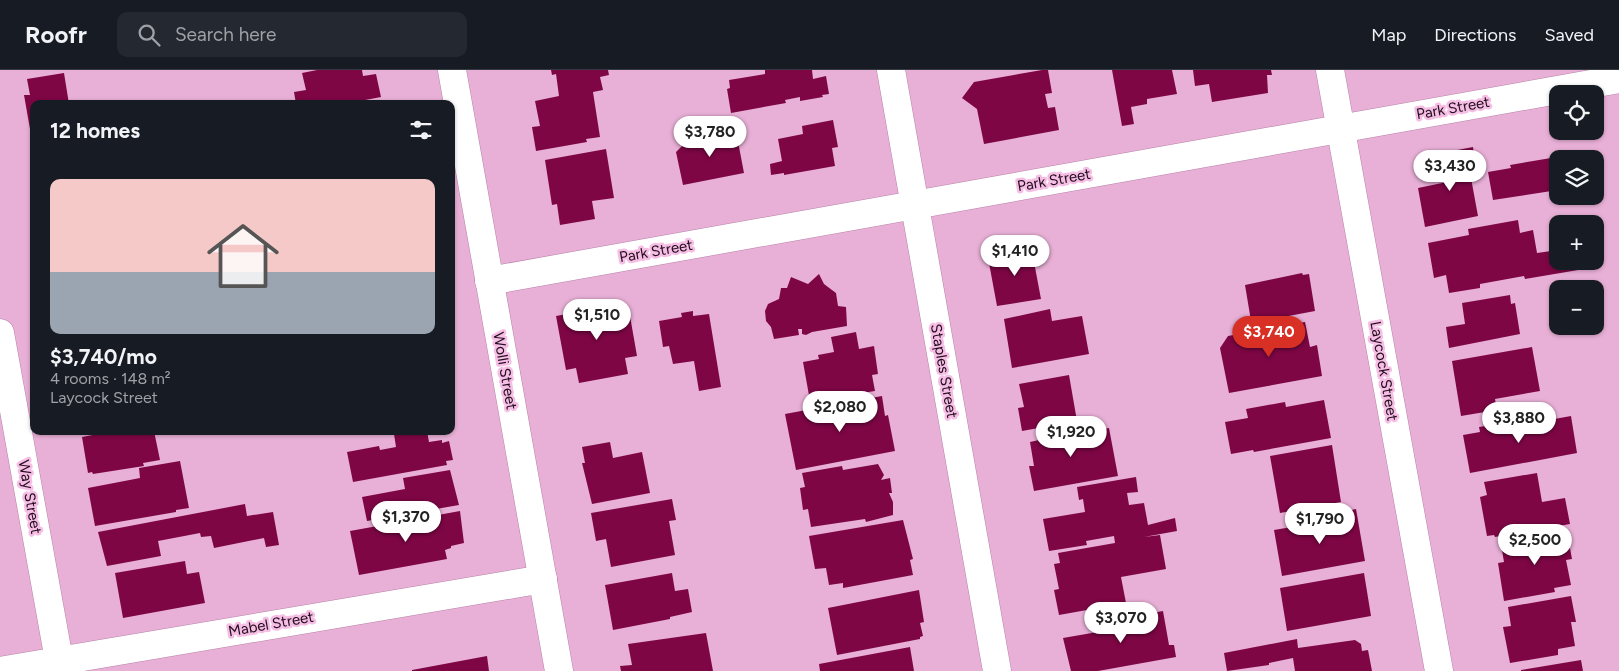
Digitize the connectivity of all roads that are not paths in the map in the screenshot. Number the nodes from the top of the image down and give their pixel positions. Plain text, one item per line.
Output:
1 (452, 70) edge
2 (891, 70) edge
3 (1330, 70) edge
4 (1619, 79) edge
5 (1340, 128) junction
6 (914, 205) junction
7 (489, 281) junction
8 (0, 333) edge
9 (543, 579) junction
10 (59, 660) junction
11 (0, 671) edge
12 (559, 671) edge
13 (997, 671) edge
14 (1439, 671) edge

1 - 7 street, Wolli Street
2 - 6 street, Staples Street
3 - 5 street, Laycock Street
4 - 5 street, Park Street
5 - 6 street, Park Street
5 - 14 street, Laycock Street
6 - 7 street, Park Street
6 - 13 street, Staples Street
7 - 9 street, Wolli Street
8 - 10 street, Way Street
9 - 10 street, Mabel Street
9 - 12 street, Wolli Street
10 - 11 street, Mabel Street

